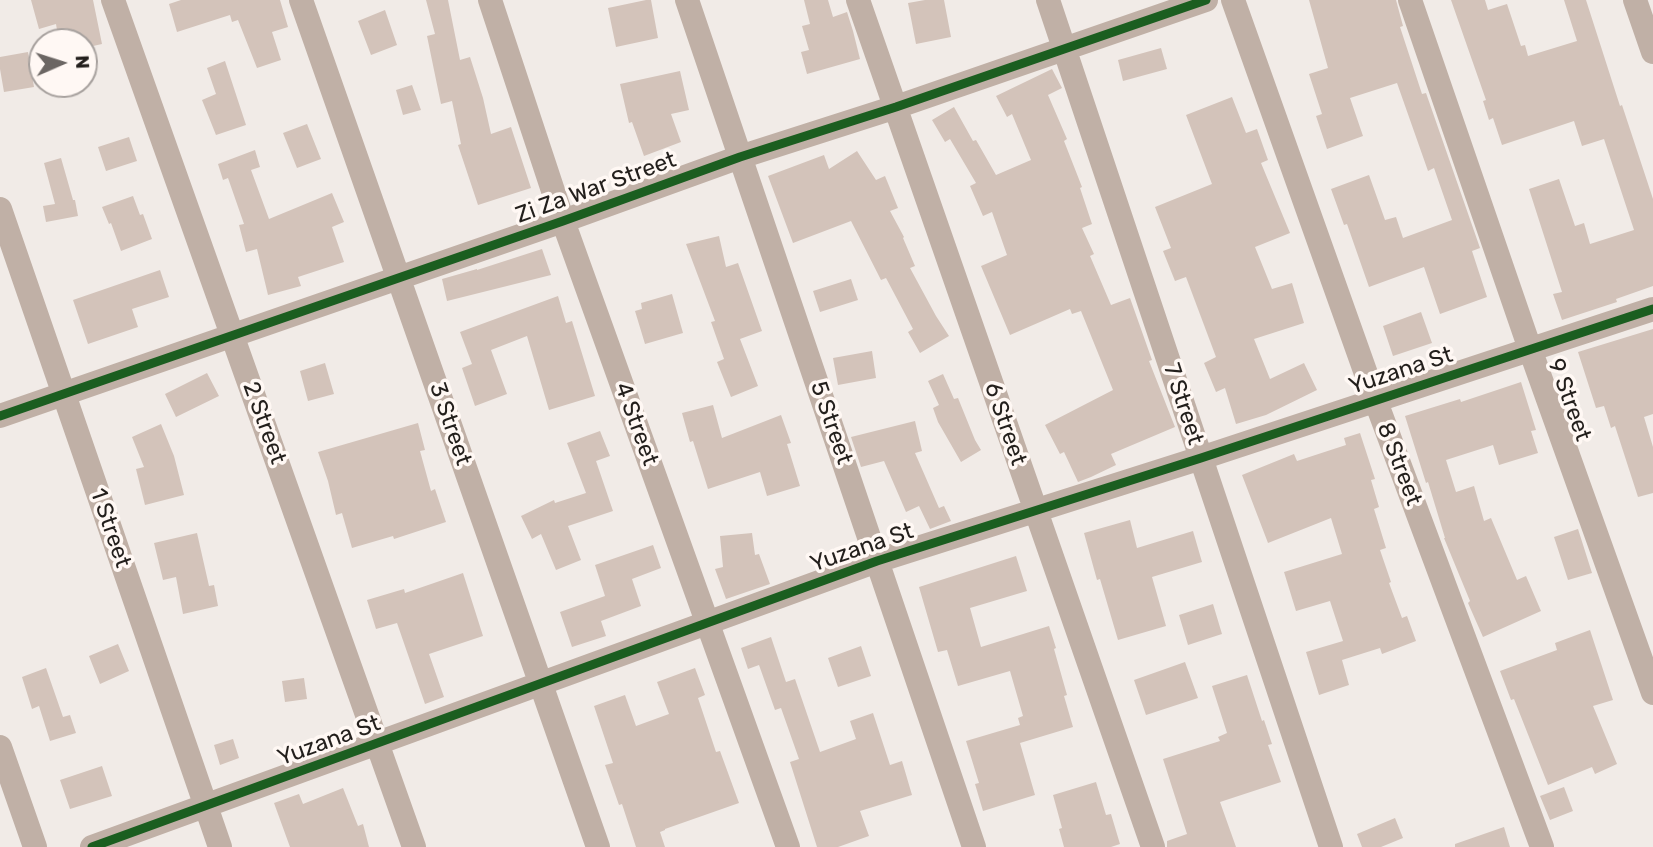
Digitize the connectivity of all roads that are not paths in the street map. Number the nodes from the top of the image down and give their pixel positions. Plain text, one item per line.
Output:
1 (113, 0) edge
2 (301, 0) edge
3 (490, 0) edge
4 (687, 0) edge
5 (858, 0) edge
6 (1048, 0) edge
7 (1206, 0) edge
8 (1233, 0) edge
9 (1409, 0) edge
10 (1635, 0) edge
11 (1065, 49) junction
12 (1653, 52) edge
13 (895, 107) junction
14 (740, 157) junction
15 (0, 209) edge
16 (563, 222) junction
17 (399, 278) junction
18 (1653, 309) edge
19 (232, 335) junction
20 (1530, 349) junction
21 (64, 394) junction
22 (1374, 399) junction
23 (0, 415) edge
24 (1201, 458) junction
25 (1035, 510) junction
26 (877, 561) junction
27 (708, 623) junction
28 (541, 684) junction
29 (1653, 693) edge
30 (378, 743) junction
31 (0, 747) edge
32 (206, 806) junction
33 (35, 847) edge
34 (92, 847) edge
35 (220, 847) edge
36 (414, 847) edge
37 (598, 847) edge
38 (788, 847) edge
39 (974, 847) edge
40 (1153, 847) edge
41 (1331, 847) edge
42 (1542, 847) edge

1 - 19 street, 2 Street
2 - 17 street, 3 Street
3 - 16 street, 4 Street
4 - 14 street, 5 Street
5 - 13 street, 6 Street
6 - 11 street, 7 Street
7 - 11 street, Zi Za War Street
8 - 22 street, 8 Street
9 - 20 street, 9 Street
10 - 12 street
11 - 13 street, Zi Za War Street
11 - 24 street, 7 Street
13 - 14 street, Zi Za War Street
13 - 25 street, 6 Street
14 - 16 street, Zi Za War Street
14 - 26 street, 5 Street
15 - 21 street, 1 Street
16 - 17 street, Zi Za War Street
16 - 27 street, 4 Street
17 - 19 street, Zi Za War Street
17 - 28 street, 3 Street
18 - 20 street, Yuzana St
19 - 21 street, Zi Za War Street
19 - 30 street, 2 Street
20 - 22 street, Yuzana St
20 - 29 street, 9 Street
21 - 23 street, Zi Za War Street
21 - 32 street, 1 Street
22 - 24 street, Yuzana St
22 - 42 street, 8 Street
24 - 25 street, Yuzana St
24 - 41 street, 7 Street
25 - 26 street, Yuzana St
25 - 40 street, 6 Street
26 - 27 street, Yuzana St
26 - 39 street, 5 Street
27 - 28 street, Yuzana St
27 - 38 street, 4 Street
28 - 30 street, Yuzana St
28 - 37 street, 3 Street
30 - 32 street, Yuzana St
30 - 36 street, 2 Street
31 - 33 street
32 - 34 street, Yuzana St
32 - 35 street, 1 Street

